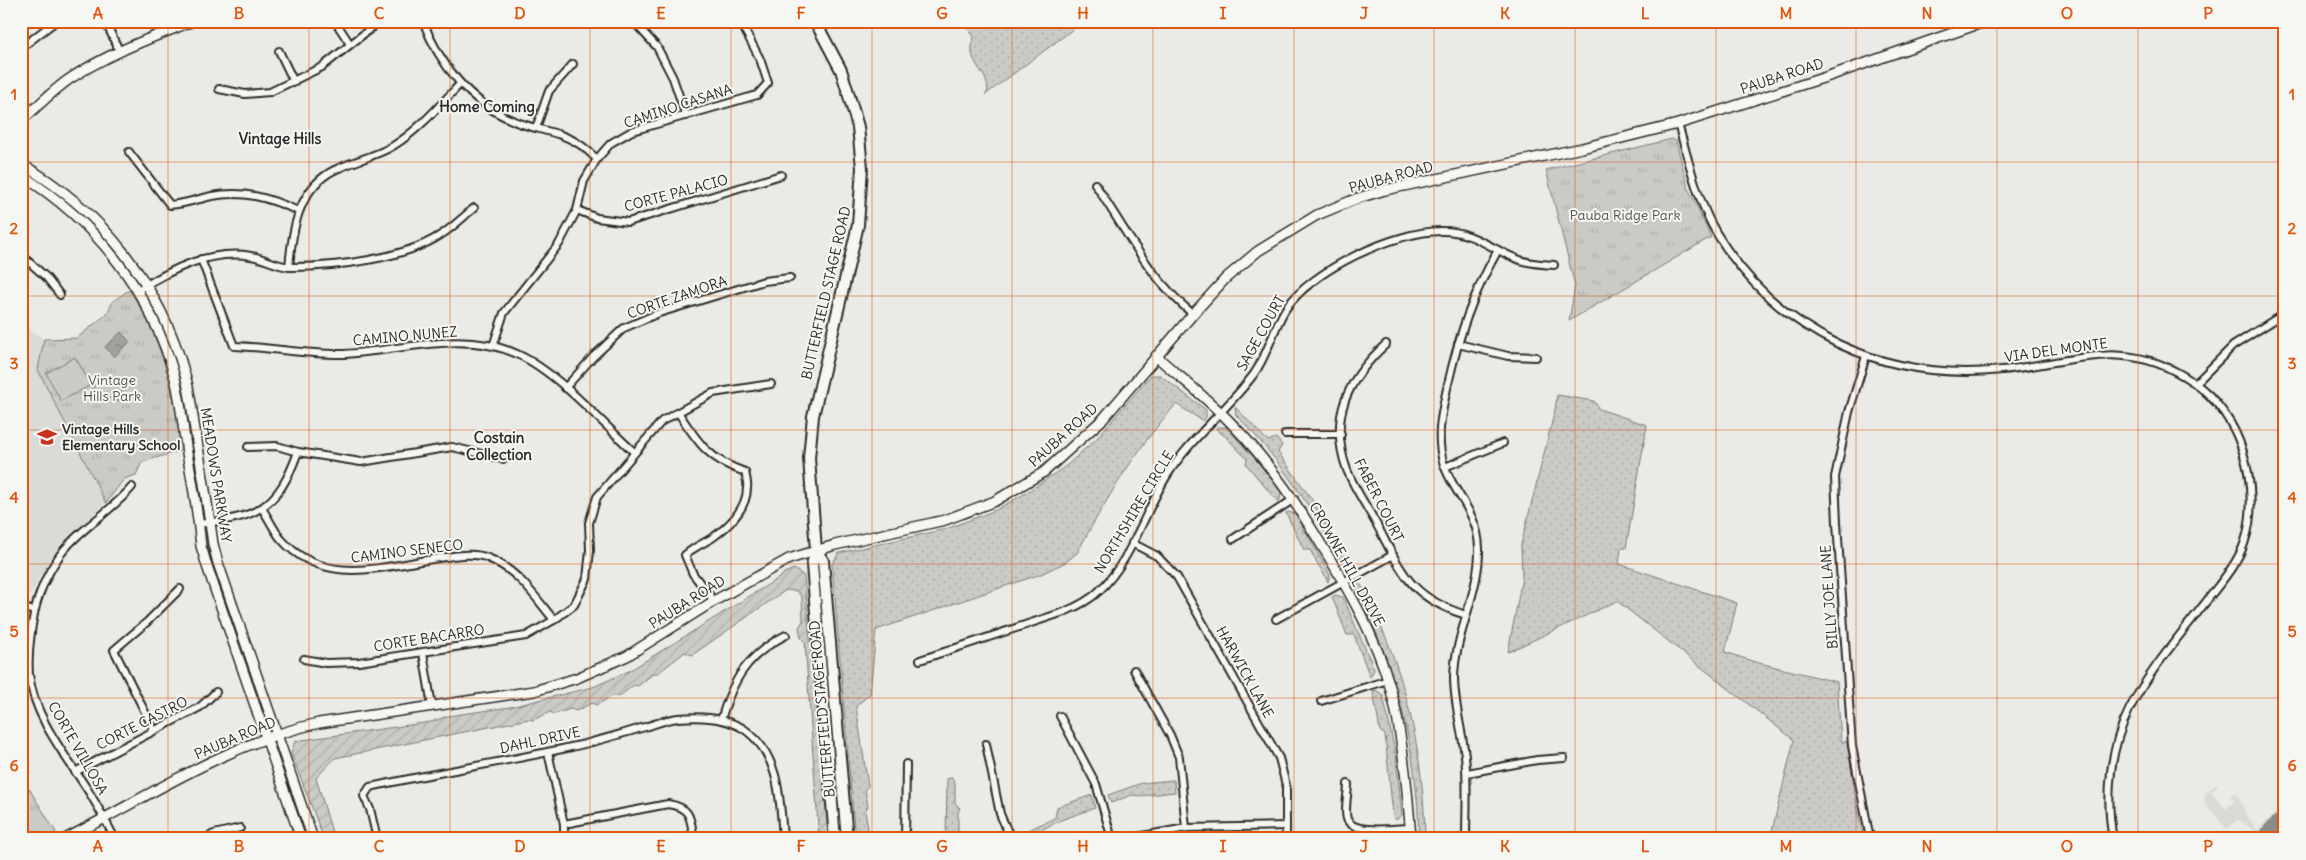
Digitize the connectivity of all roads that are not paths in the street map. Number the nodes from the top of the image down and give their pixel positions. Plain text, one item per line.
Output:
1 (56, 21) edge
2 (105, 21) edge
3 (194, 21) edge
4 (335, 21) edge
5 (380, 21) edge
6 (423, 21) edge
7 (633, 21) edge
8 (740, 21) edge
9 (815, 21) edge
10 (1987, 21) edge
11 (350, 44) junction
12 (21, 48) edge
13 (119, 50) junction
14 (279, 50) dead end
15 (573, 64) dead end
16 (294, 82) junction
17 (460, 84) junction
18 (220, 89) dead end
19 (686, 116) junction
20 (21, 121) edge
21 (1678, 124) junction
22 (536, 128) junction
23 (129, 152) dead end
24 (597, 159) junction
25 (21, 164) edge
26 (21, 175) edge
27 (781, 175) dead end
28 (1095, 184) dead end
29 (474, 208) dead end
30 (577, 210) junction
31 (298, 211) junction
32 (1498, 250) junction
33 (21, 255) edge
34 (201, 259) junction
35 (1554, 265) dead end
36 (290, 267) junction
37 (790, 278) dead end
38 (147, 284) junction
39 (138, 290) junction
40 (60, 295) dead end
41 (2285, 313) edge
42 (1192, 314) junction
43 (1386, 344) dead end
44 (1458, 344) junction
45 (493, 346) junction
46 (1156, 356) junction
47 (1866, 356) junction
48 (1536, 357) dead end
49 (2196, 383) junction
50 (771, 384) dead end
51 (566, 388) junction
52 (678, 412) junction
53 (1220, 413) junction
54 (1285, 434) dead end
55 (1341, 434) junction
56 (1504, 443) dead end
57 (248, 447) dead end
58 (298, 452) junction
59 (634, 452) junction
60 (503, 458) dead end
61 (1445, 467) junction
62 (132, 488) dead end
63 (1294, 499) junction
64 (262, 510) junction
65 (210, 523) junction
66 (199, 524) junction
67 (1232, 539) dead end
68 (1132, 543) junction
69 (816, 550) junction
70 (1393, 555) junction
71 (1344, 582) junction
72 (180, 589) dead end
73 (714, 601) junction
74 (21, 607) edge
75 (34, 611) junction
76 (1466, 615) junction
77 (1276, 619) dead end
78 (554, 620) junction
79 (786, 635) dead end
80 (423, 652) junction
81 (304, 658) dead end
82 (920, 660) dead end
83 (1134, 670) dead end
84 (1388, 680) junction
85 (216, 692) dead end
86 (1321, 701) dead end
87 (432, 706) junction
88 (1060, 716) dead end
89 (721, 720) junction
90 (154, 730) junction
91 (276, 734) junction
92 (265, 738) junction
93 (986, 744) dead end
94 (548, 752) junction
95 (1564, 758) dead end
96 (906, 764) dead end
97 (75, 772) junction
98 (1467, 773) junction
99 (1348, 784) dead end
100 (104, 819) junction
101 (564, 824) junction
102 (1286, 826) junction
103 (240, 828) dead end
104 (1186, 828) junction
105 (1410, 828) junction
106 (65, 839) edge
107 (115, 839) edge
108 (204, 839) edge
109 (300, 839) edge
110 (313, 839) edge
111 (377, 839) edge
112 (564, 839) edge
113 (694, 839) edge
114 (783, 839) edge
115 (835, 839) edge
116 (846, 839) edge
117 (905, 839) edge
118 (1011, 839) edge
119 (1112, 839) edge
120 (1126, 839) edge
121 (1286, 839) edge
122 (1411, 839) edge
123 (1466, 839) edge
124 (1870, 839) edge
125 (2113, 839) edge

1 - 12 street
2 - 13 street
3 - 13 main road
4 - 11 street
5 - 11 street
6 - 17 street
7 - 19 street
8 - 19 street, CAMINO CASANA
9 - 69 main road, BUTTERFIELD STAGE ROAD
10 - 21 main road, PAUBA ROAD
11 - 16 street
13 - 20 main road
14 - 16 street
15 - 22 street
16 - 18 street
17 - 22 street
17 - 31 street
19 - 24 street, CAMINO CASANA
21 - 42 main road, PAUBA ROAD
21 - 47 street, VIA DEL MONTE
22 - 24 street
23 - 31 street
24 - 30 street, CAMINO CASANA
25 - 38 main road, MEADOWS PARKWAY
26 - 39 main road, MEADOWS PARKWAY
27 - 30 street, CORTE PALACIO
28 - 42 street
29 - 36 street
30 - 45 street, CAMINO CASANA
31 - 36 street
32 - 35 street, SAGE COURT
32 - 44 street
32 - 53 street, SAGE COURT
33 - 40 street
34 - 36 street
34 - 38 street
34 - 45 street, CAMINO NUNEZ
37 - 51 street, CORTE ZAMORA
38 - 39 street
38 - 65 main road, MEADOWS PARKWAY
39 - 66 main road, MEADOWS PARKWAY
41 - 49 street
42 - 46 main road, PAUBA ROAD
43 - 55 street, FABER COURT
44 - 48 street
44 - 61 street
45 - 51 street, CAMINO NUNEZ
46 - 53 main road, CROWNE HILL DRIVE
46 - 69 main road, PAUBA ROAD
47 - 49 street, VIA DEL MONTE
47 - 124 street, BILLY JOE LANE
49 - 125 street, VIA DEL MONTE
50 - 52 street, CORTE BACARRO
51 - 59 street, CAMINO NUNEZ
52 - 59 street, CORTE BACARRO
52 - 73 street
53 - 63 main road, CROWNE HILL DRIVE
53 - 68 street, NORTHSHIRE CIRCLE
54 - 55 street
55 - 70 street, FABER COURT
56 - 61 street
57 - 58 street
58 - 60 street
58 - 64 street
59 - 78 street, CORTE BACARRO
61 - 76 street
62 - 75 street, CORTE VILLOSA
63 - 67 street
63 - 71 main road, CROWNE HILL DRIVE
64 - 65 street
64 - 78 street, CAMINO SENECO
65 - 66 street
65 - 91 main road, MEADOWS PARKWAY
66 - 92 main road, MEADOWS PARKWAY
68 - 82 street, NORTHSHIRE CIRCLE
68 - 102 street, HARWICK LANE
69 - 73 main road, PAUBA ROAD
69 - 115 main road, BUTTERFIELD STAGE ROAD
69 - 116 main road, BUTTERFIELD STAGE ROAD
70 - 71 street
70 - 76 street, FABER COURT
71 - 77 street
71 - 84 main road, CROWNE HILL DRIVE
72 - 90 street
73 - 87 main road, PAUBA ROAD
74 - 75 street
75 - 97 street, CORTE VILLOSA
76 - 98 street
78 - 80 street, CORTE BACARRO
79 - 89 street
80 - 81 street, CORTE BACARRO
80 - 87 street
83 - 104 street
84 - 86 street
84 - 105 main road, CROWNE HILL DRIVE
85 - 90 street, CORTE CASTRO
87 - 91 main road, PAUBA ROAD
88 - 119 street
89 - 94 street, DAHL DRIVE
89 - 114 street, DAHL DRIVE
90 - 97 street, CORTE CASTRO
91 - 92 main road, PAUBA ROAD
91 - 110 main road, MEADOWS PARKWAY
92 - 100 main road, PAUBA ROAD
92 - 109 main road, MEADOWS PARKWAY
93 - 118 street
94 - 101 street
94 - 111 street, DAHL DRIVE
95 - 98 street
96 - 117 street
97 - 100 street, CORTE VILLOSA
98 - 123 street
99 - 105 street
100 - 106 main road, PAUBA ROAD
100 - 107 street, CORTE VILLOSA
101 - 112 street
101 - 113 street
102 - 104 street
102 - 121 street, HARWICK LANE
103 - 108 street
104 - 120 street
105 - 122 main road, CROWNE HILL DRIVE

